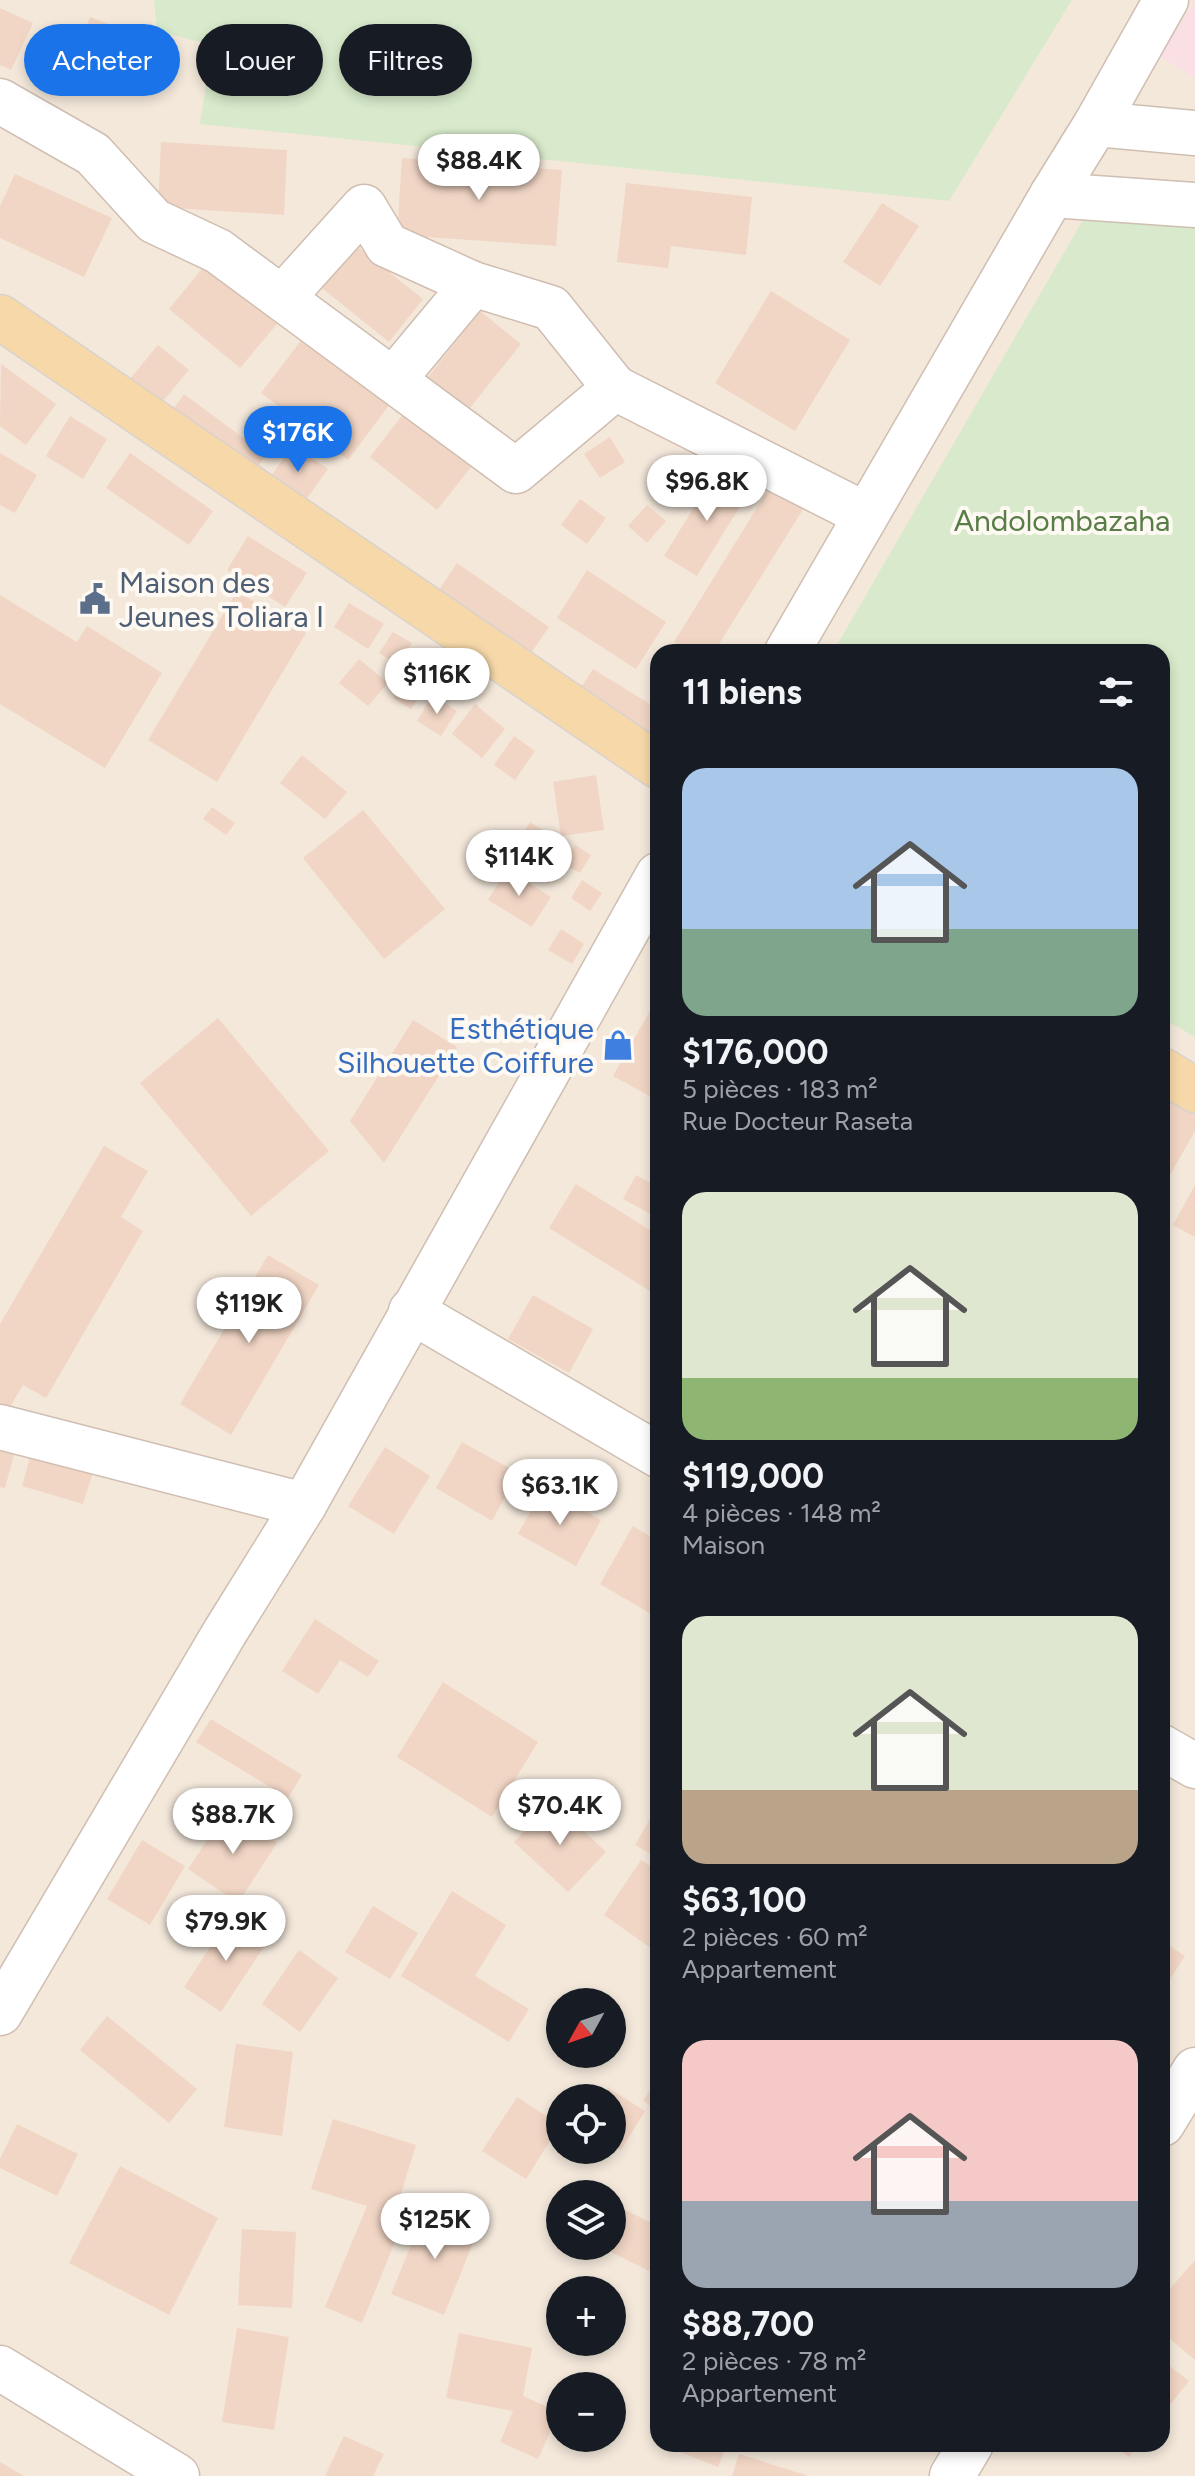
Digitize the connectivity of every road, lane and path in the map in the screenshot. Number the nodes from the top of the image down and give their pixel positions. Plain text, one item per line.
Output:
1 (1166, 0) edge
2 (0, 101) edge
3 (1096, 124) junction
4 (1195, 133) edge
5 (1052, 195) junction
6 (1195, 205) edge
7 (473, 284) junction
8 (282, 298) junction
9 (0, 317) edge
10 (393, 380) junction
11 (615, 388) junction
12 (866, 515) junction
13 (792, 644) edge
14 (650, 761) edge
15 (650, 889) edge
16 (411, 1311) junction
17 (0, 1427) edge
18 (650, 1450) edge
19 (304, 1505) junction
20 (1170, 1752) edge
21 (1195, 1766) edge
22 (0, 2013) edge
23 (1195, 2070) edge
24 (1170, 2111) edge
25 (0, 2368) edge
26 (966, 2452) edge
27 (177, 2476) edge
28 (952, 2476) edge

1 - 3 street
2 - 8 street
3 - 4 street
3 - 5 street
5 - 6 street
5 - 12 street
7 - 8 street
7 - 10 street
7 - 11 street
8 - 10 street
9 - 14 main road
10 - 11 street
11 - 12 street
12 - 13 street
15 - 16 street
16 - 18 street
16 - 19 street
17 - 19 street
19 - 22 street
20 - 21 street
23 - 24 street
25 - 27 street
26 - 28 street

